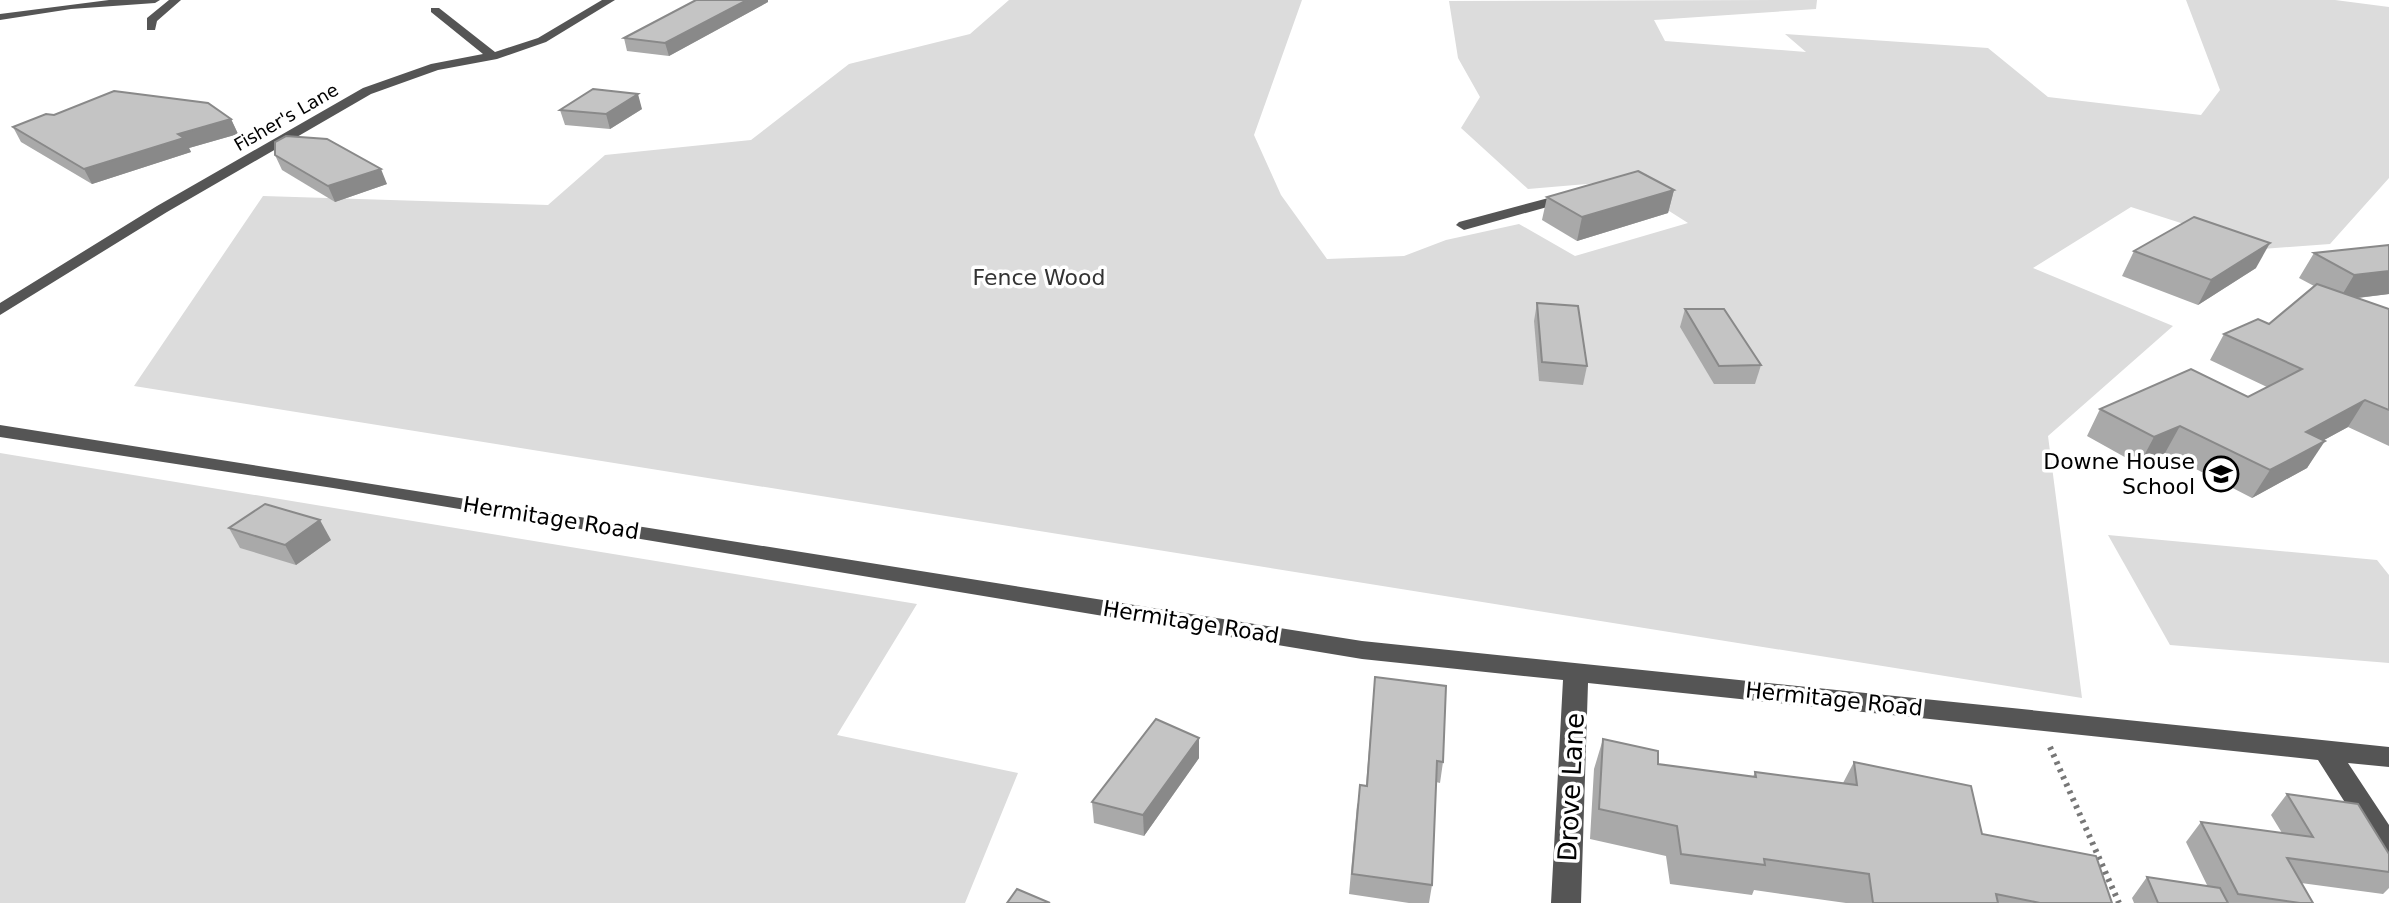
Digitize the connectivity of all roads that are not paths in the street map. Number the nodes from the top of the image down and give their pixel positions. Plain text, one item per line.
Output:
1 (155, 0) edge
2 (164, 0) edge
3 (176, 0) edge
4 (610, 0) edge
5 (435, 10) dead end
6 (0, 17) edge
7 (133, 23) dead end
8 (151, 28) dead end
9 (493, 56) junction
10 (1592, 190) edge
11 (1464, 225) dead end
12 (0, 310) edge
13 (0, 431) edge
14 (1576, 672) junction
15 (2326, 751) junction
16 (2389, 757) edge
17 (2389, 848) edge
18 (1566, 903) edge

1 - 6 street
2 - 7 street
3 - 8 street
4 - 9 street, Fisher's Lane
5 - 9 street
9 - 12 street, Fisher's Lane
10 - 11 street
13 - 14 street, Hermitage Road
14 - 15 street, Hermitage Road
14 - 18 street, Drove Lane
15 - 16 street, Hermitage Road
15 - 17 street

